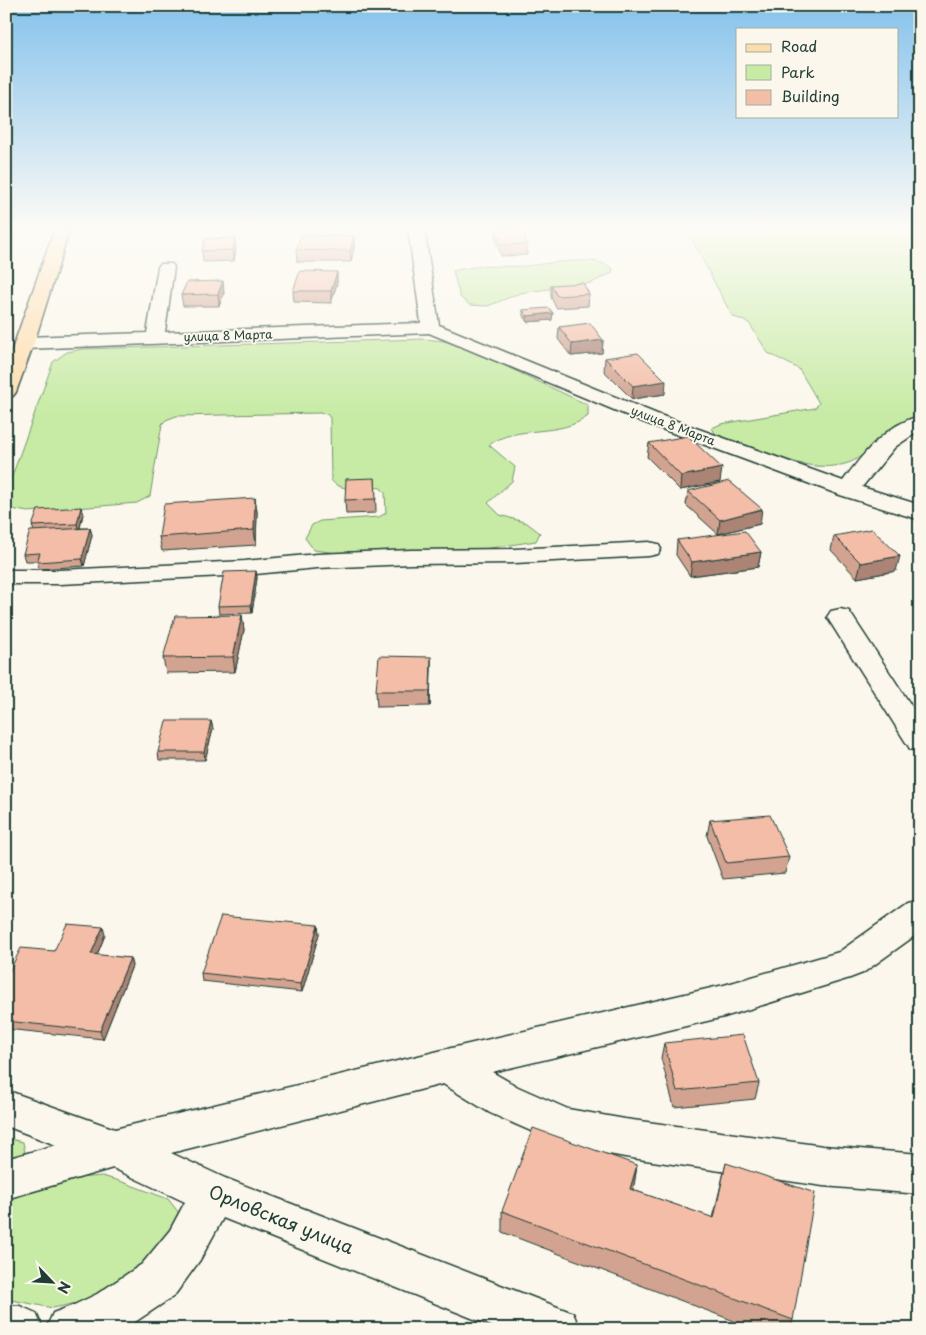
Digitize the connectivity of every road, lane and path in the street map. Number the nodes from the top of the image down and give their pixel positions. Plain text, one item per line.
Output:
1 (42, 290) edge
2 (162, 290) edge
3 (425, 290) edge
4 (431, 328) junction
5 (155, 339) junction
6 (25, 343) junction
7 (6, 392) edge
8 (920, 422) edge
9 (848, 490) junction
10 (920, 513) edge
11 (649, 549) dead end
12 (6, 578) edge
13 (840, 617) dead end
14 (920, 742) edge
15 (920, 913) edge
16 (447, 1066) junction
17 (6, 1108) edge
18 (115, 1148) junction
19 (920, 1174) edge
20 (6, 1179) edge
21 (213, 1194) junction
22 (122, 1315) edge
23 (6, 1328) edge
24 (20, 1329) edge
25 (69, 1329) edge
26 (556, 1329) edge

1 - 6 main road
2 - 5 street
3 - 4 street
4 - 5 street, улица 8 Марта
4 - 9 street, улица 8 Марта
5 - 6 street, улица 8 Марта
6 - 7 main road
8 - 9 street
9 - 10 street, улица 8 Марта
11 - 12 street
13 - 14 street
15 - 16 street
16 - 18 street
16 - 19 street
17 - 18 street, Орловская улица
18 - 20 street
18 - 21 street, Орловская улица
21 - 22 street
21 - 26 street, Орловская улица
22 - 25 street
23 - 24 street

